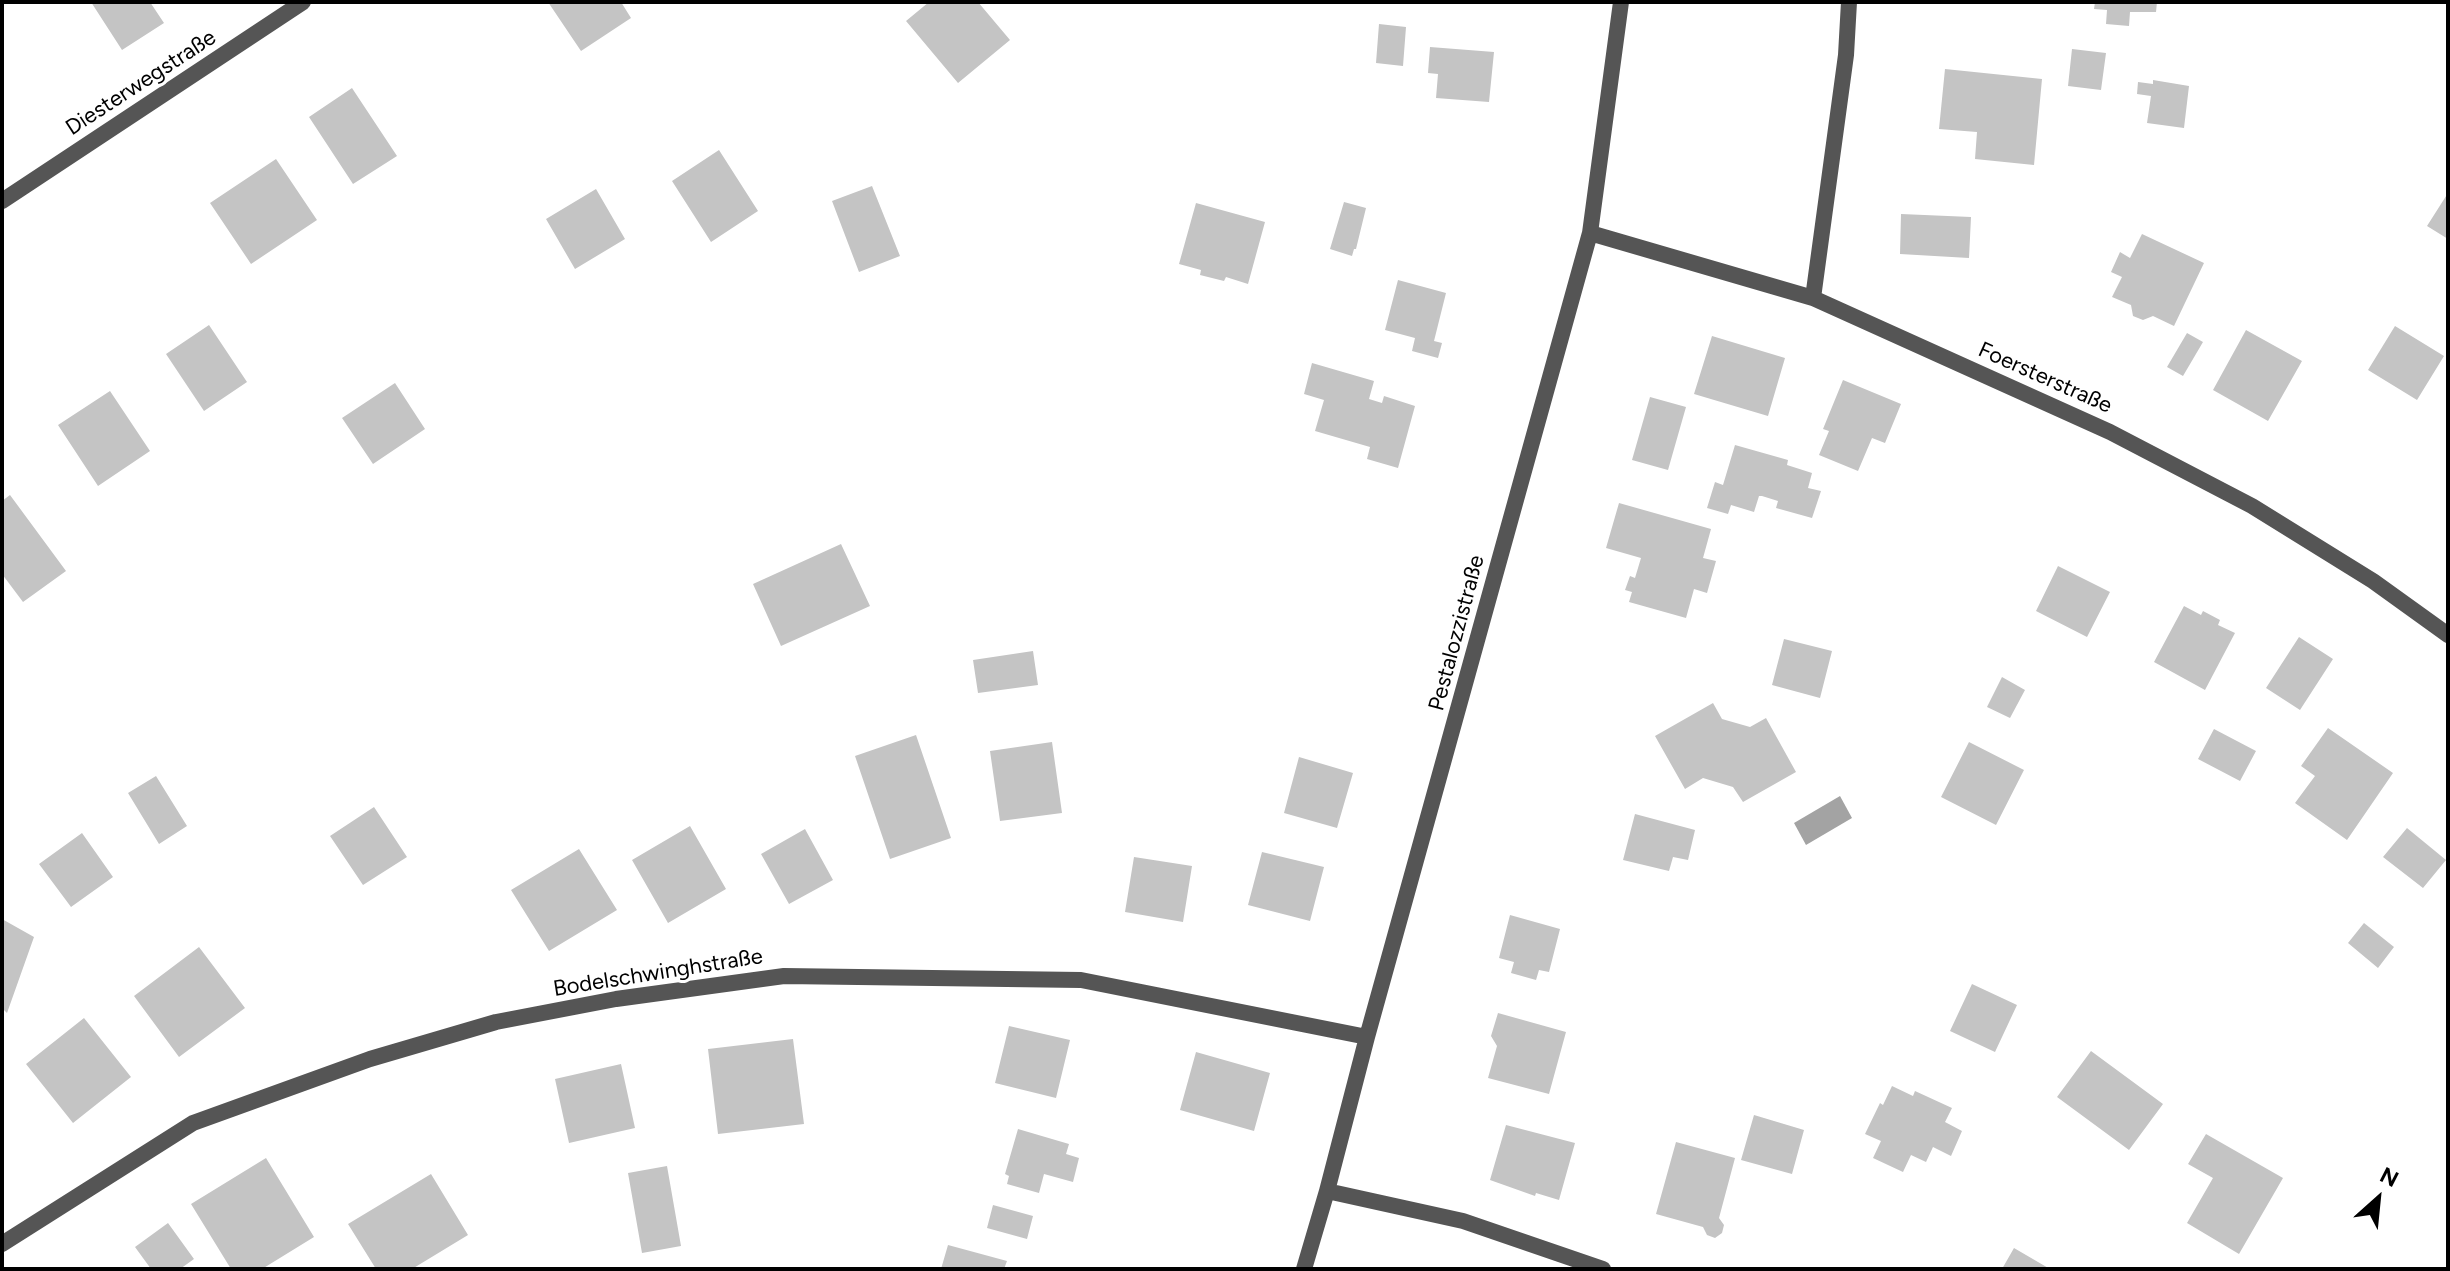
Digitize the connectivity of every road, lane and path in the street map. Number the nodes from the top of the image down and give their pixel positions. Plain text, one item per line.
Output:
1 (303, 2) edge
2 (1621, 2) edge
3 (1849, 2) edge
4 (2, 201) edge
5 (1590, 233) junction
6 (1813, 298) junction
7 (2448, 635) edge
8 (1367, 1037) junction
9 (1327, 1191) junction
10 (2, 1244) edge
11 (1304, 1269) edge
12 (1603, 1269) edge

1 - 4 street, Diesterwegstraße
2 - 5 street, Pestalozzistraße
3 - 6 street
5 - 6 street, Foersterstraße
5 - 8 street, Pestalozzistraße
6 - 7 street, Foersterstraße
8 - 9 street, Pestalozzistraße
8 - 10 street, Bodelschwinghstraße
9 - 11 street, Pestalozzistraße
9 - 12 street

